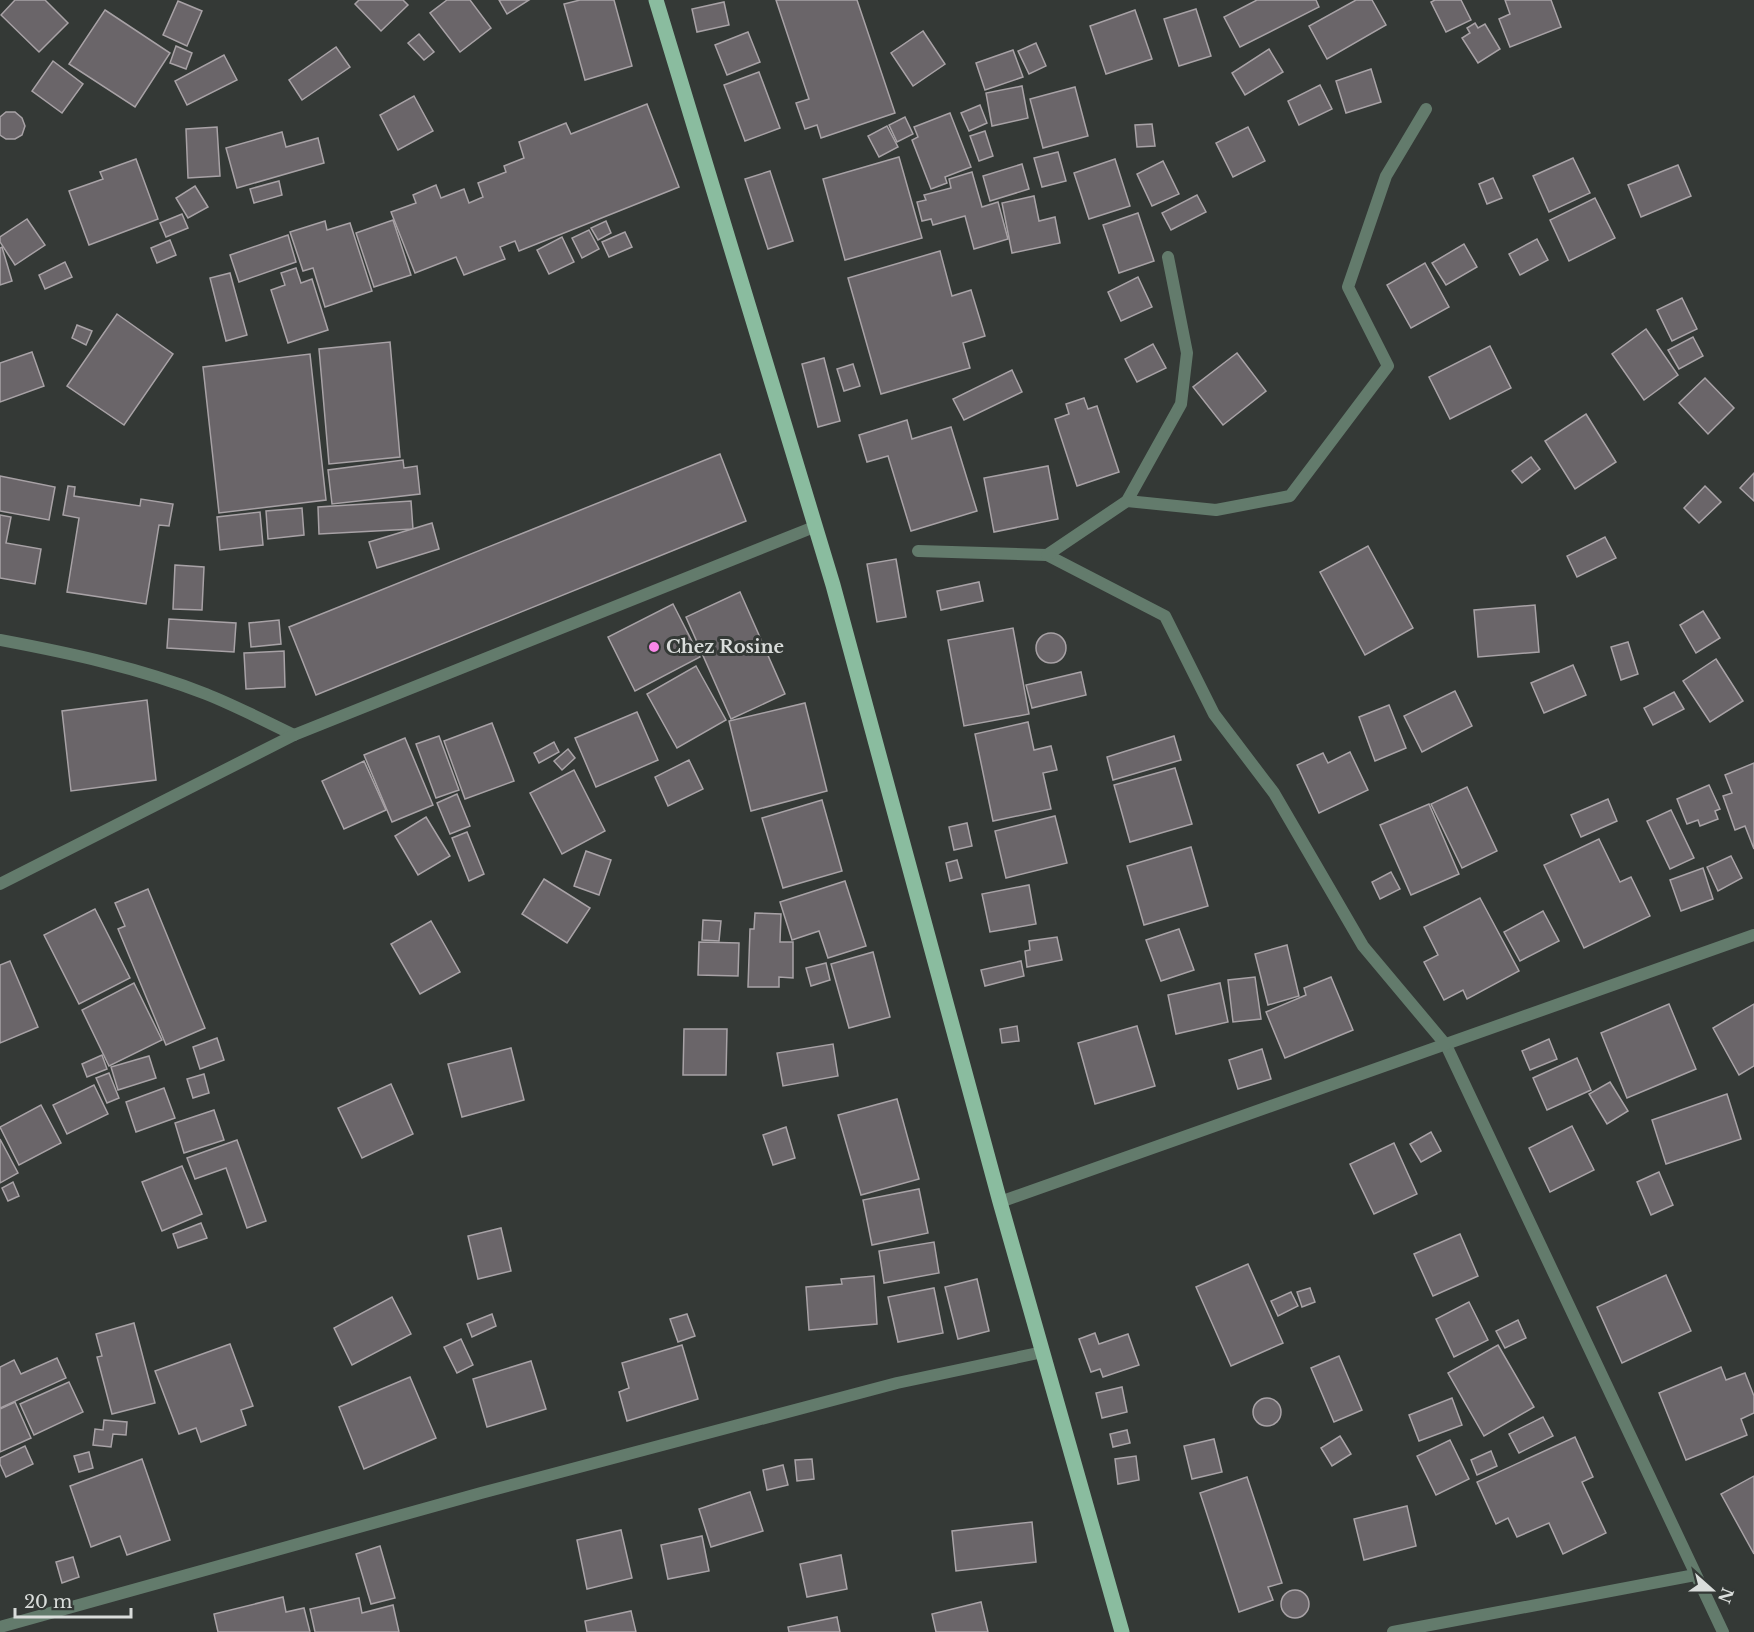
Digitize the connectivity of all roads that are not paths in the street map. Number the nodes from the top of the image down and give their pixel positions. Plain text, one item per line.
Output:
1 (656, 0) edge
2 (1426, 109) dead end
3 (1168, 257) dead end
4 (1127, 501) junction
5 (814, 527) junction
6 (918, 551) dead end
7 (1047, 555) junction
8 (0, 640) edge
9 (294, 735) junction
10 (0, 884) edge
11 (1754, 935) edge
12 (1446, 1045) junction
13 (1000, 1202) junction
14 (1043, 1352) junction
15 (1695, 1575) junction
16 (0, 1627) edge
17 (1122, 1632) edge
18 (1393, 1632) edge
19 (1723, 1632) edge

1 - 5 main road
2 - 4 street
3 - 4 street
4 - 7 street
5 - 9 street
5 - 13 main road
6 - 7 street
7 - 12 street
8 - 9 street
9 - 10 street
11 - 12 street
12 - 13 street
12 - 15 street
13 - 14 main road
14 - 16 street
14 - 17 main road
15 - 18 street
15 - 19 street

